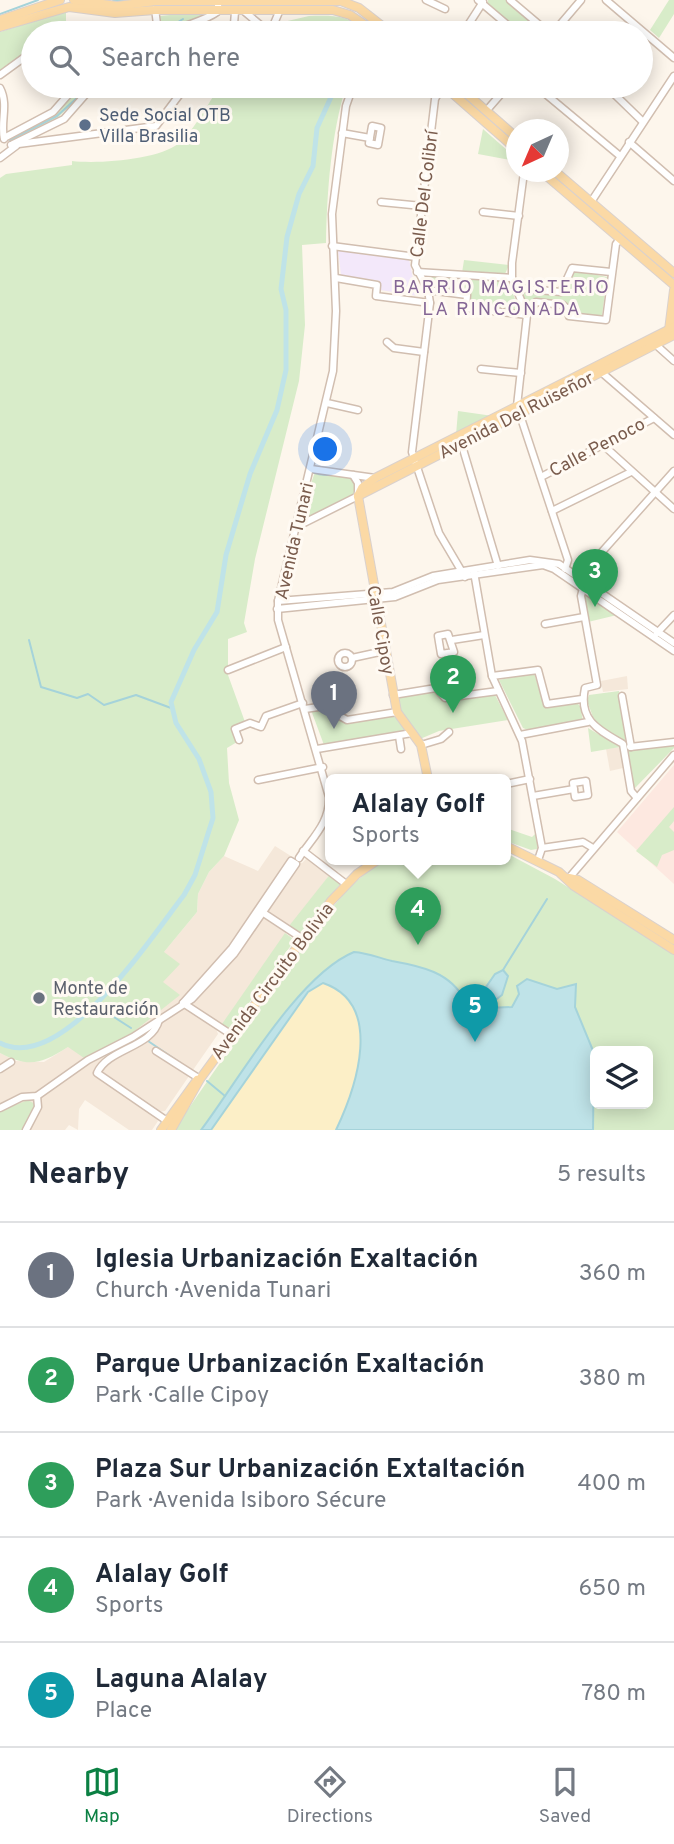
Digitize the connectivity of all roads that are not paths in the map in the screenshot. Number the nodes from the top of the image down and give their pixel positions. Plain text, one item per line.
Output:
1 (60, 0) edge
2 (74, 0) edge
3 (426, 0) edge
4 (510, 0) edge
5 (581, 0) edge
6 (606, 0) edge
7 (313, 1) edge
8 (347, 1) edge
9 (481, 1) edge
10 (155, 5) edge
11 (218, 5) edge
12 (279, 5) edge
13 (297, 5) edge
14 (103, 6) edge
15 (445, 9) dead end
16 (234, 12) junction
17 (245, 12) junction
18 (345, 13) junction
19 (0, 20) edge
20 (190, 21) edge
21 (234, 21) edge
22 (256, 21) edge
23 (357, 21) edge
24 (374, 21) edge
25 (470, 21) edge
26 (504, 21) edge
27 (536, 21) edge
28 (562, 21) edge
29 (631, 21) edge
30 (0, 27) edge
31 (653, 40) edge
32 (674, 58) edge
33 (21, 60) edge
34 (0, 75) edge
35 (674, 76) edge
36 (0, 89) edge
37 (64, 98) edge
38 (83, 98) edge
39 (178, 98) edge
40 (350, 98) edge
41 (436, 98) edge
42 (457, 98) edge
43 (472, 98) edge
44 (498, 98) edge
45 (550, 98) edge
46 (618, 98) edge
47 (487, 110) junction
48 (642, 121) junction
49 (506, 128) edge
50 (342, 133) junction
51 (4, 138) junction
52 (370, 138) dead end
53 (506, 140) edge
54 (629, 142) junction
55 (13, 146) junction
56 (620, 156) junction
57 (0, 158) edge
58 (674, 181) edge
59 (523, 182) edge
60 (554, 182) edge
61 (568, 182) edge
62 (381, 202) dead end
63 (591, 202) junction
64 (422, 206) junction
65 (483, 212) dead end
66 (519, 216) junction
67 (620, 239) junction
68 (332, 246) junction
69 (416, 257) junction
70 (417, 272) junction
71 (611, 272) junction
72 (674, 273) edge
73 (463, 277) junction
74 (336, 278) junction
75 (512, 278) junction
76 (674, 287) edge
77 (516, 288) junction
78 (428, 290) junction
79 (461, 294) junction
80 (430, 303) junction
81 (527, 316) junction
82 (672, 330) edge
83 (387, 342) dead end
84 (655, 344) junction
85 (424, 352) junction
86 (674, 361) edge
87 (481, 369) dead end
88 (599, 369) junction
89 (521, 373) junction
90 (327, 403) junction
91 (358, 410) dead end
92 (518, 410) junction
93 (654, 418) junction
94 (674, 435) edge
95 (460, 440) junction
96 (602, 444) junction
97 (415, 463) junction
98 (311, 469) junction
99 (674, 471) edge
100 (631, 472) junction
101 (353, 475) junction
102 (541, 477) junction
103 (375, 478) junction
104 (655, 492) junction
105 (358, 496) junction
106 (674, 509) edge
107 (552, 511) junction
108 (295, 524) junction
109 (498, 568) junction
110 (564, 571) junction
111 (474, 573) junction
112 (465, 574) junction
113 (580, 583) junction
114 (375, 597) junction
115 (278, 605) junction
116 (674, 615) edge
117 (584, 617) junction
118 (545, 624) dead end
119 (485, 635) junction
120 (656, 635) junction
121 (452, 640) dead end
122 (674, 643) edge
123 (286, 647) junction
124 (384, 651) junction
125 (674, 651) edge
126 (352, 657) dead end
127 (228, 670) dead end
128 (492, 677) junction
129 (498, 691) junction
130 (393, 695) junction
131 (622, 696) dead end
132 (582, 699) junction
133 (304, 706) junction
134 (397, 712) junction
135 (588, 722) junction
136 (449, 732) dead end
137 (412, 733) junction
138 (520, 735) junction
139 (398, 736) junction
140 (239, 740) dead end
141 (674, 742) edge
142 (421, 745) junction
143 (627, 748) junction
144 (317, 749) junction
145 (401, 749) dead end
146 (674, 755) edge
147 (323, 767) junction
148 (427, 774) edge
149 (325, 778) edge
150 (530, 779) junction
151 (258, 780) dead end
152 (511, 783) edge
153 (574, 789) dead end
154 (533, 796) junction
155 (637, 798) junction
156 (325, 820) edge
157 (511, 848) edge
158 (542, 848) junction
159 (593, 848) junction
160 (303, 851) junction
161 (299, 858) dead end
162 (538, 860) junction
163 (371, 865) edge
164 (569, 878) junction
165 (346, 884) junction
166 (260, 911) junction
167 (303, 939) junction
168 (674, 940) edge
169 (674, 950) edge
170 (183, 1003) junction
171 (159, 1020) junction
172 (232, 1035) junction
173 (156, 1051) dead end
174 (11, 1062) dead end
175 (0, 1069) edge
176 (200, 1079) junction
177 (37, 1096) junction
178 (0, 1108) edge
179 (167, 1121) junction
180 (26, 1130) edge
181 (161, 1130) edge
182 (171, 1130) edge

1 - 19 main road
2 - 14 main road
3 - 15 street
4 - 27 street
5 - 28 street
6 - 29 street
7 - 8 main road
7 - 13 main road
8 - 18 street
8 - 24 main road
9 - 25 street
9 - 26 street
10 - 11 main road
10 - 14 main road
11 - 12 main road
11 - 16 main road
11 - 20 street
12 - 13 main road
12 - 17 main road
13 - 18 main road
14 - 30 main road
16 - 17 main road
16 - 21 street
17 - 22 street
18 - 23 main road
31 - 32 street
33 - 34 street
35 - 48 street
36 - 51 street
37 - 51 street
38 - 55 street
39 - 55 street
40 - 50 street, Avenida Tunari
41 - 64 street, Calle Del Colibrí
42 - 53 main road
43 - 47 main road
44 - 47 street
45 - 56 street
46 - 48 street
47 - 49 main road
48 - 54 street
50 - 52 street
50 - 68 street, Avenida Tunari
51 - 55 street
54 - 56 street
54 - 58 street
55 - 57 street
56 - 63 street
59 - 66 street
60 - 67 main road
61 - 63 main road
62 - 64 street
63 - 72 main road
64 - 69 street, Calle Del Colibrí
65 - 66 street
66 - 75 street
67 - 71 street
67 - 76 main road
68 - 69 street
68 - 74 street, Avenida Tunari
69 - 70 street, Calle Del Colibrí
70 - 73 street
70 - 78 street, Calle Del Colibrí
71 - 77 street
71 - 81 street
73 - 75 street
73 - 79 street
74 - 80 street
74 - 90 street, Avenida Tunari
75 - 77 street
76 - 82 main road
77 - 81 street
78 - 79 street
78 - 80 street, Calle Del Colibrí
79 - 81 street
80 - 85 street, Calle Del Colibrí
81 - 89 street
82 - 84 main road, Avenida Del Ruiseñor
82 - 88 main road, Avenida Del Ruiseñor
83 - 85 street
84 - 86 street
84 - 88 main road, Avenida Del Ruiseñor
85 - 97 street, Calle Del Colibrí
87 - 89 street
88 - 92 main road, Avenida Del Ruiseñor
88 - 93 street
89 - 92 street
90 - 91 street
90 - 98 street, Avenida Tunari
92 - 95 main road, Avenida Del Ruiseñor
92 - 102 street
93 - 94 street
93 - 96 street, Calle Penoco
95 - 97 main road, Avenida Del Ruiseñor
95 - 109 street
96 - 100 street
96 - 102 street, Calle Penoco
97 - 103 main road, Avenida Del Ruiseñor
97 - 105 main road, Avenida Del Ruiseñor
97 - 112 street
98 - 101 street
98 - 108 street, Avenida Tunari
99 - 104 street
100 - 104 street
100 - 107 street, Calle Penoco
101 - 103 street
101 - 105 street, Calle Cipoy
102 - 107 street
103 - 105 main road, Avenida Del Ruiseñor
104 - 106 street
104 - 113 street
105 - 108 street, Avenida Del Ruiseñor
105 - 114 main road, Calle Cipoy
107 - 110 street
108 - 115 street, Avenida Tunari
109 - 110 street
109 - 111 street
110 - 113 street
111 - 112 street
111 - 119 street
112 - 114 street
113 - 117 street
113 - 120 street
114 - 115 street
114 - 124 main road, Calle Cipoy
115 - 123 street, Avenida Tunari
116 - 120 street
117 - 118 street
117 - 132 street
119 - 121 street
119 - 128 street
120 - 122 street
120 - 125 street
123 - 127 street
123 - 133 street, Avenida Tunari
124 - 126 street
124 - 130 main road, Calle Cipoy
128 - 129 street
128 - 132 street
129 - 130 street
129 - 138 street
130 - 134 main road, Calle Cipoy
131 - 143 street
132 - 135 street
133 - 134 street
133 - 140 street
133 - 144 street, Avenida Tunari
134 - 137 main road, Calle Cipoy
135 - 138 street
135 - 143 street
136 - 142 street
137 - 139 street
137 - 142 main road, Calle Cipoy
138 - 150 street
139 - 144 street
139 - 145 street
141 - 143 street
142 - 148 main road, Calle Cipoy
143 - 155 street
144 - 147 street, Avenida Tunari
146 - 155 street
147 - 149 street, Avenida Tunari
147 - 151 street
150 - 152 street
150 - 154 street
153 - 154 street
154 - 158 street
155 - 159 street
156 - 160 street, Avenida Tunari
157 - 162 main road
158 - 159 street
158 - 162 street
159 - 164 street
160 - 161 street, Avenida Tunari
160 - 165 street
162 - 164 main road
163 - 165 main road, Avenida Circuito Bolivia
164 - 168 main road
164 - 169 main road
165 - 167 main road, Avenida Circuito Bolivia
166 - 166 street
166 - 167 street
166 - 170 street
167 - 172 main road, Avenida Circuito Bolivia
170 - 171 street
170 - 172 street
171 - 177 street
171 - 179 street
172 - 176 main road, Avenida Circuito Bolivia
173 - 176 street
174 - 175 street
176 - 179 main road, Avenida Circuito Bolivia
176 - 182 main road, Avenida Circuito Bolivia
177 - 178 street
177 - 180 street
179 - 181 main road, Avenida Circuito Bolivia

